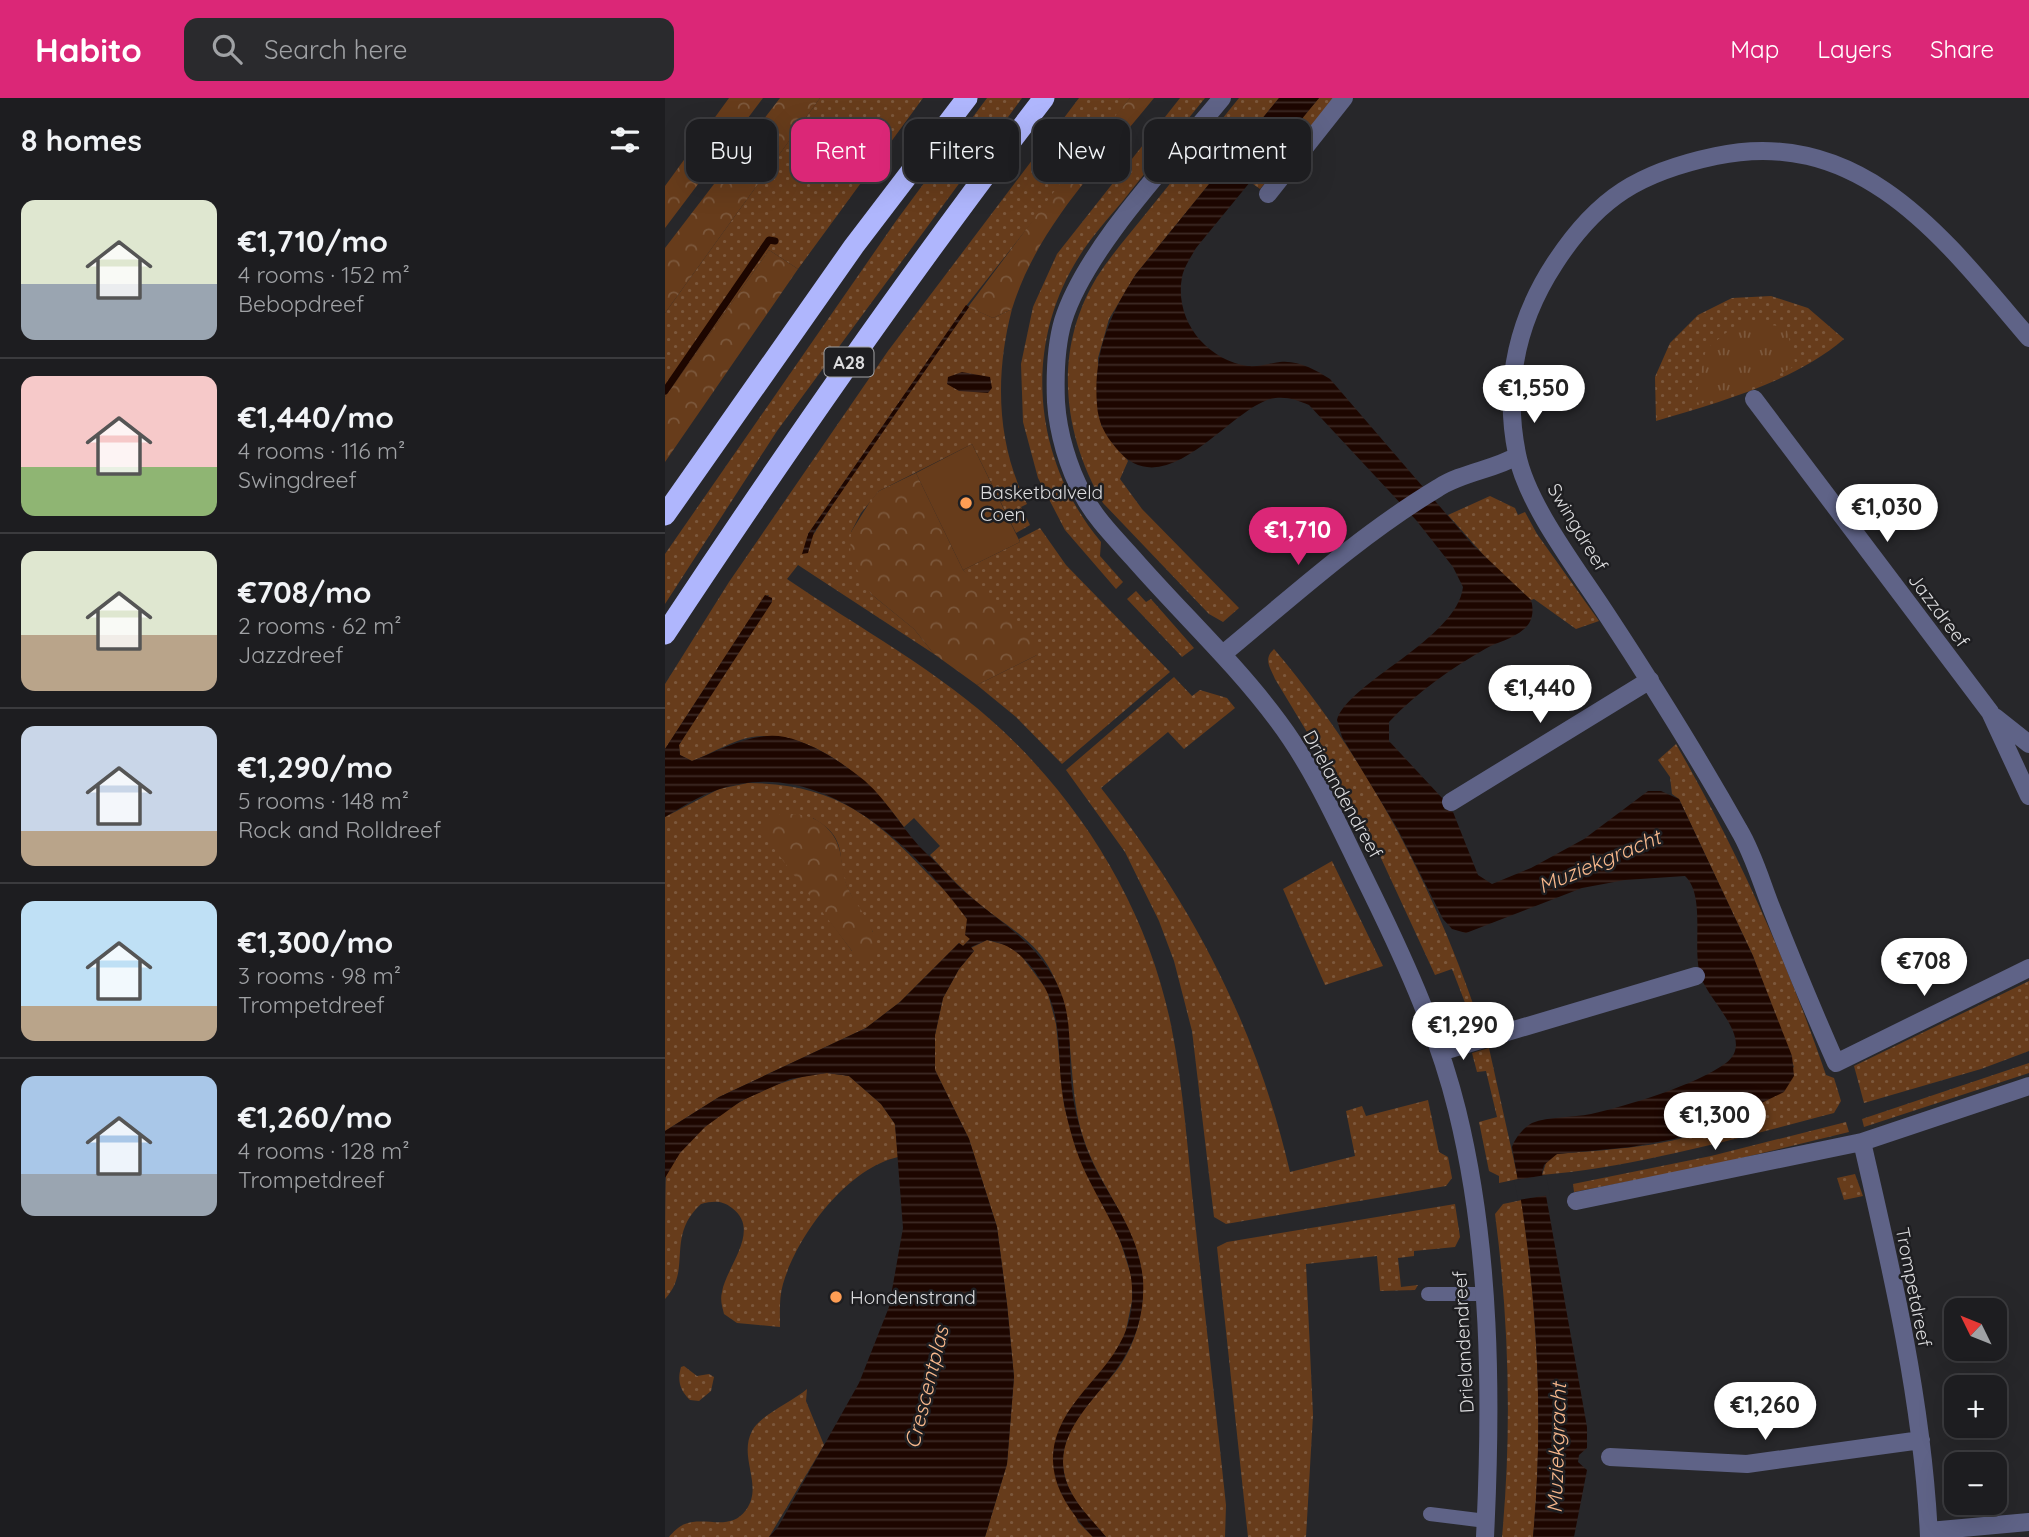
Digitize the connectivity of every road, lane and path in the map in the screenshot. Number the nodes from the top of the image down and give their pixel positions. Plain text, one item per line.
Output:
1 (967, 98) edge
2 (1044, 98) edge
3 (1222, 98) edge
4 (1345, 98) edge
5 (1268, 194) dead end
6 (2029, 338) edge
7 (1754, 399) dead end
8 (1517, 456) junction
9 (665, 515) edge
10 (665, 635) edge
11 (1223, 654) junction
12 (1650, 680) junction
13 (1990, 712) junction
14 (2029, 744) edge
15 (2029, 796) edge
16 (1451, 803) dead end
17 (2029, 968) edge
18 (1696, 976) dead end
19 (1440, 1052) junction
20 (2029, 1086) edge
21 (1862, 1142) junction
22 (1576, 1200) dead end
23 (1428, 1294) dead end
24 (1483, 1294) junction
25 (1921, 1440) junction
26 (1610, 1457) dead end
27 (1430, 1514) dead end
28 (2029, 1522) edge
29 (1485, 1529) edge
30 (1929, 1534) edge

1 - 9 highway
2 - 10 highway, A28
3 - 11 street, Drielandendreef
4 - 5 street
6 - 8 street, Swingdreef
7 - 13 street, Jazzdreef
8 - 11 street
8 - 12 street, Swingdreef
11 - 19 street, Drielandendreef
12 - 16 street
12 - 17 street, Swingdreef
13 - 14 street, Jazzdreef
13 - 15 street, Jazzdreef
18 - 19 street
19 - 24 street, Drielandendreef
20 - 21 street
21 - 22 street
21 - 25 street, Trompetdreef
23 - 24 lane
24 - 29 street, Drielandendreef
25 - 26 street
25 - 30 street, Trompetdreef
27 - 29 lane
28 - 30 street

